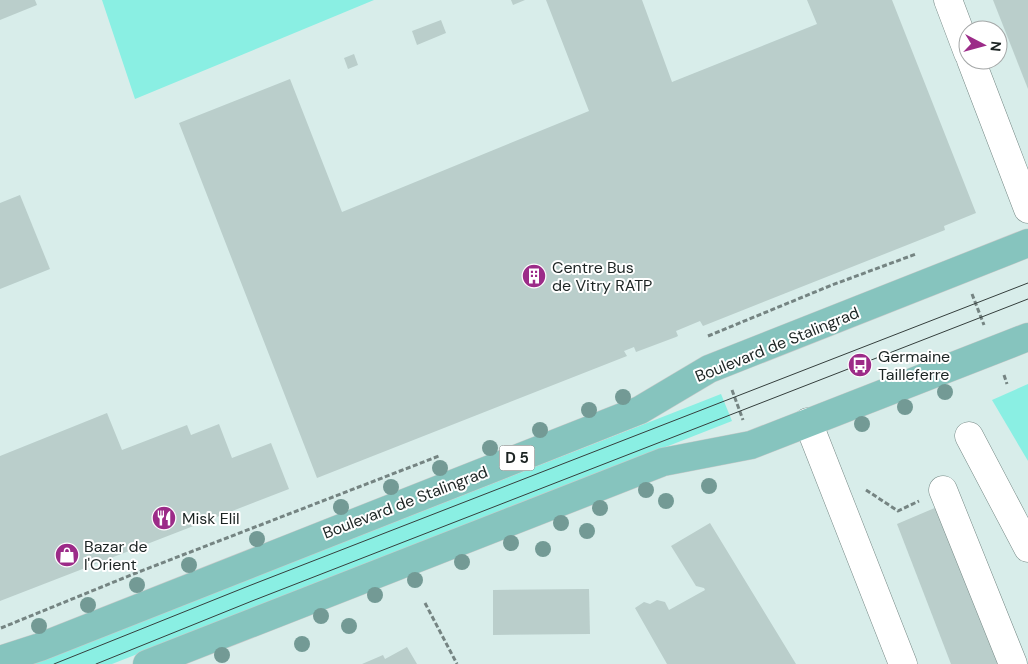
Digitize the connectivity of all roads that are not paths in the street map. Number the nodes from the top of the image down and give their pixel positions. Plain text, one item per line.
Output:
1 (948, 0) edge
2 (958, 26) edge
3 (975, 70) edge
4 (1028, 209) edge
5 (1028, 244) edge
6 (1028, 337) edge
7 (808, 422) junction
8 (969, 436) dead end
9 (943, 490) road end
10 (1028, 548) edge
11 (0, 660) edge
12 (147, 664) edge
13 (903, 664) edge
14 (1013, 664) edge

1 - 2 street
3 - 4 street
5 - 11 main road, Boulevard de Stalingrad / D 5
6 - 7 main road
7 - 12 main road
7 - 13 street
8 - 10 street
9 - 14 street

